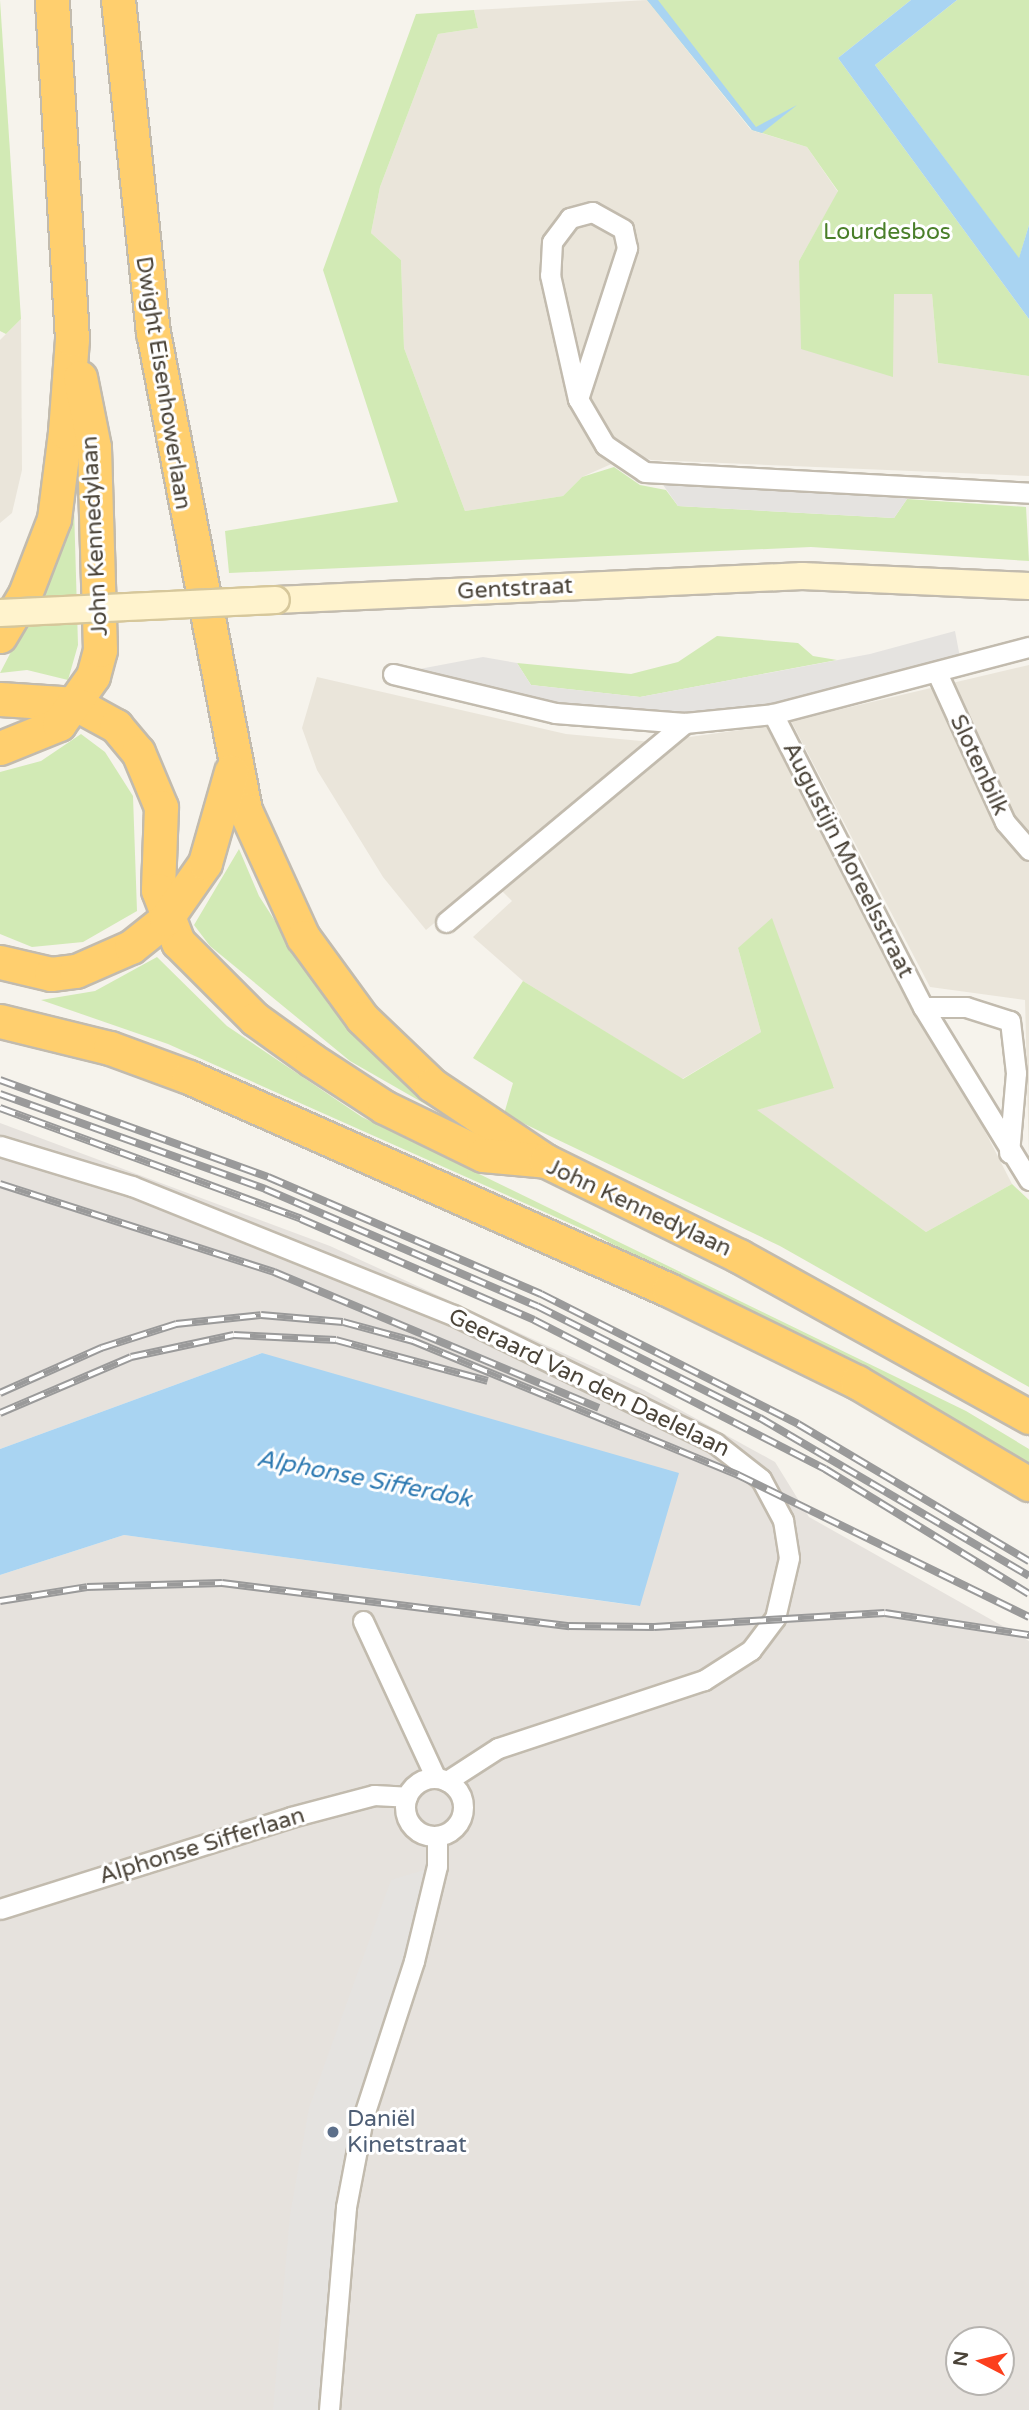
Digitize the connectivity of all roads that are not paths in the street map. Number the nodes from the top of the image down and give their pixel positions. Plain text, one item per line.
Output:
1 (52, 0) edge
2 (118, 0) edge
3 (72, 339) junction
4 (578, 398) junction
5 (1029, 493) edge
6 (1029, 586) edge
7 (0, 613) edge
8 (0, 636) edge
9 (1029, 647) edge
10 (393, 674) dead end
11 (938, 675) junction
12 (0, 699) edge
13 (76, 704) junction
14 (773, 714) junction
15 (685, 723) junction
16 (0, 748) edge
17 (233, 762) junction
18 (1029, 850) edge
19 (166, 919) junction
20 (446, 922) dead end
21 (0, 962) edge
22 (923, 1007) junction
23 (0, 1021) edge
24 (0, 1146) edge
25 (1009, 1153) junction
26 (546, 1161) junction
27 (1029, 1180) edge
28 (1029, 1418) edge
29 (1029, 1484) edge
30 (363, 1621) dead end
31 (442, 1780) junction
32 (407, 1797) junction
33 (438, 1837) junction
34 (0, 1909) edge
35 (330, 2410) edge

1 - 3 highway
2 - 17 highway, Dwight Eisenhowerlaan
3 - 8 highway, John Kennedylaan
3 - 13 highway, John Kennedylaan
4 - 4 street
4 - 5 street
6 - 7 street, Gentstraat, bridge
9 - 11 street
10 - 15 street
11 - 14 street
11 - 18 street, Slotenbilk
12 - 13 highway, John Kennedylaan
13 - 16 highway, John Kennedylaan
13 - 19 highway, John Kennedylaan
14 - 15 street
14 - 22 street, Augustijn Moreelsstraat
15 - 20 street
17 - 19 highway, Dwight Eisenhowerlaan
17 - 26 highway, Dwight Eisenhowerlaan
19 - 21 highway, Dwight Eisenhowerlaan
19 - 26 highway, John Kennedylaan
22 - 25 street, Augustijn Moreelsstraat
22 - 25 street
23 - 29 highway
24 - 31 street, Geeraard Van den Daelelaan
25 - 27 street, Augustijn Moreelsstraat
26 - 28 highway, John Kennedylaan
30 - 31 street
31 - 32 street
31 - 33 street
32 - 33 street
32 - 34 street, Alphonse Sifferlaan
33 - 35 street

